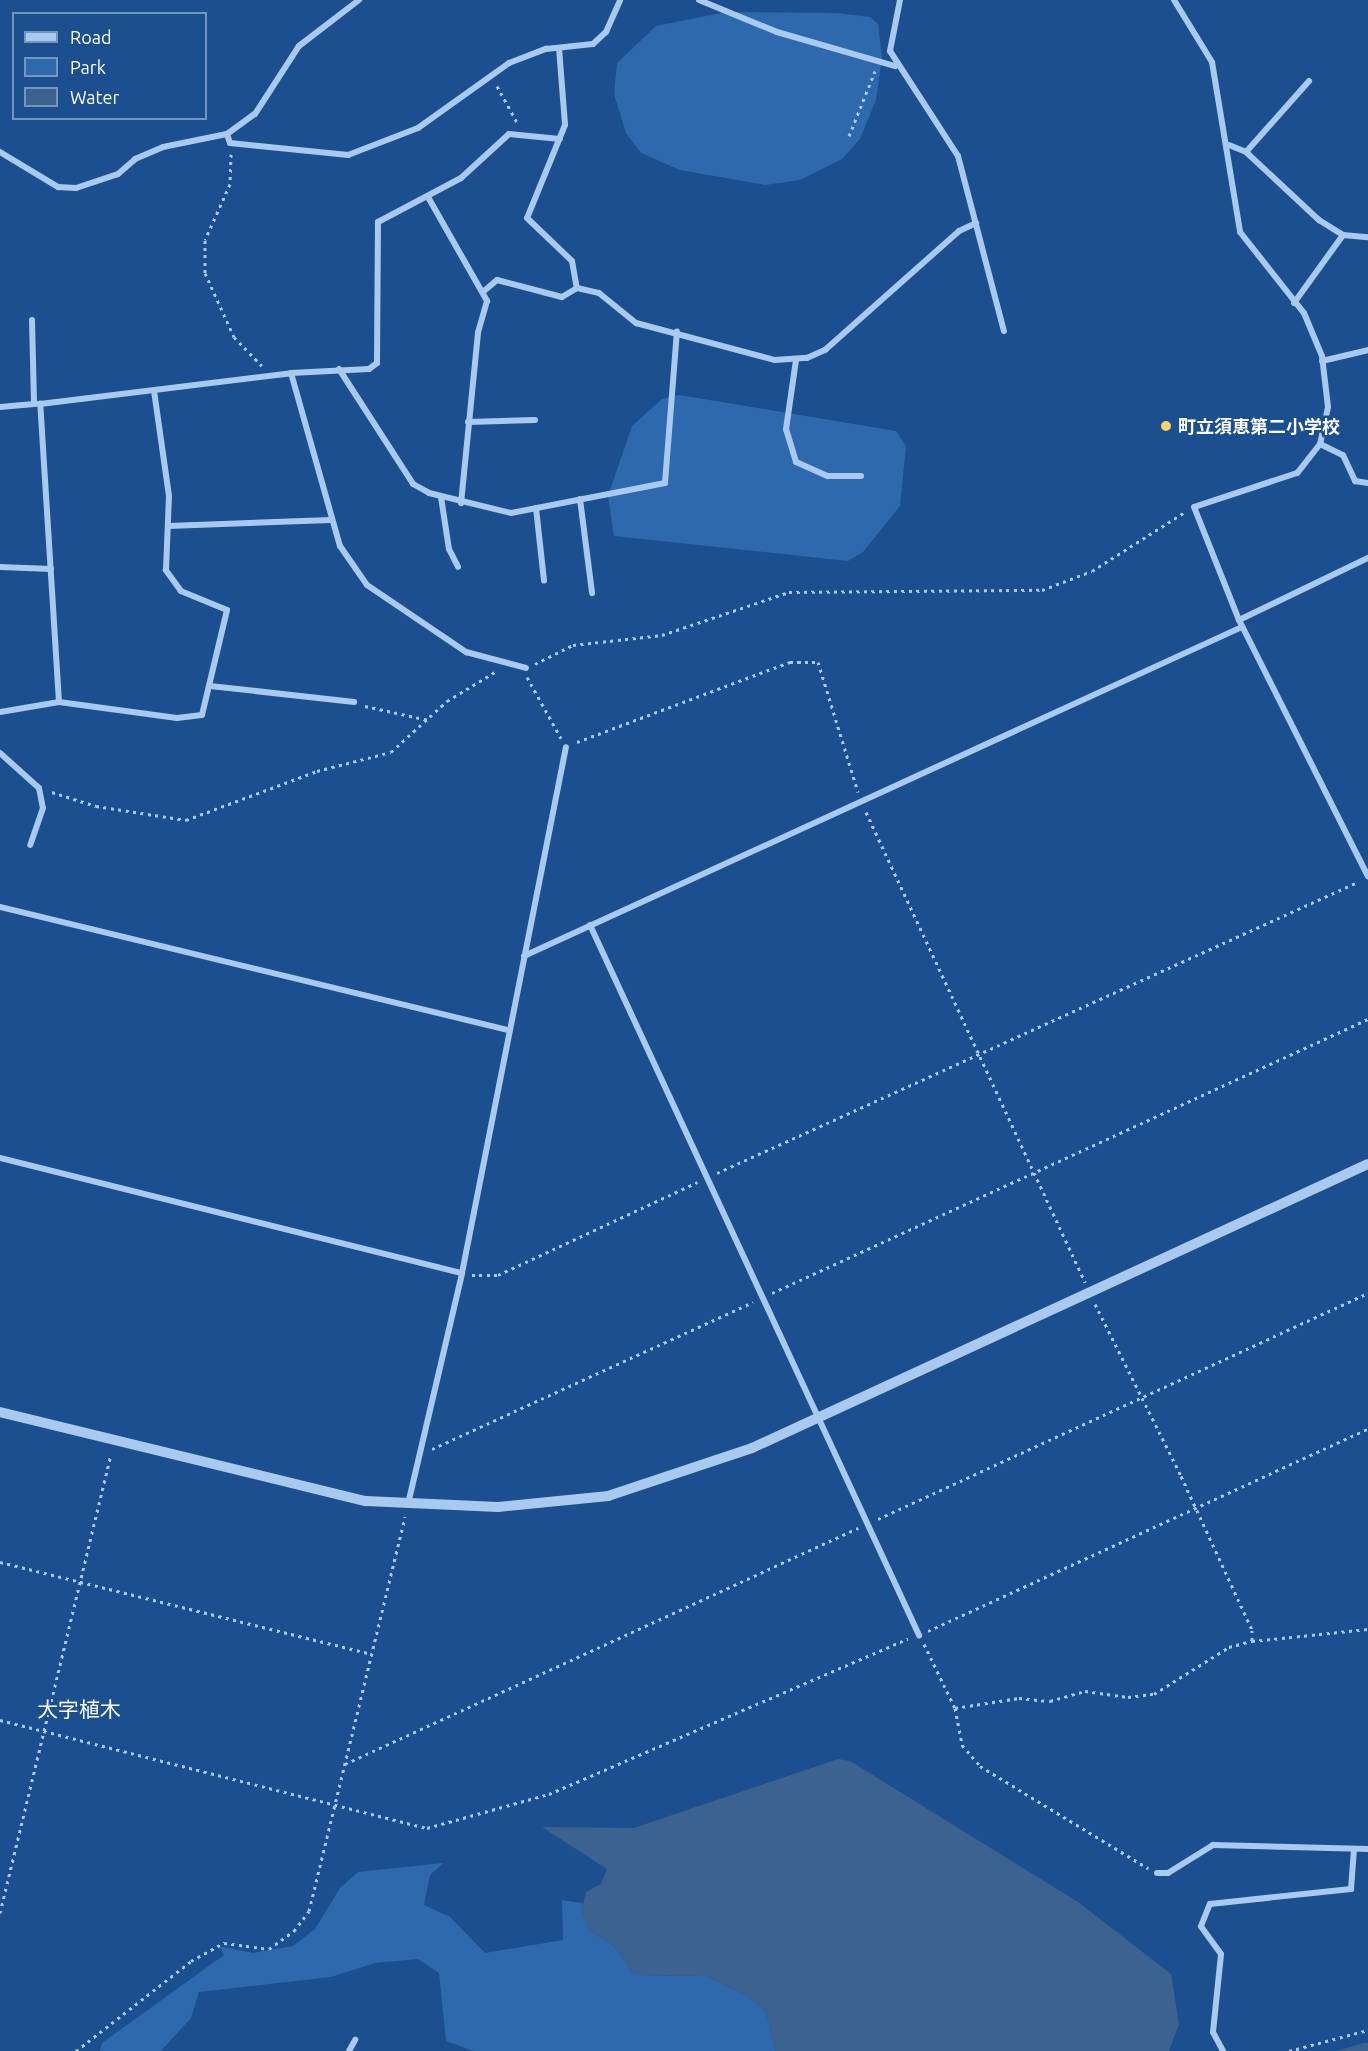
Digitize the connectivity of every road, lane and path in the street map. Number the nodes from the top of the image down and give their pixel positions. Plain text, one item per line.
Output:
1 (359, 0) edge
2 (620, 0) edge
3 (699, 0) edge
4 (900, 0) edge
5 (1174, 0) edge
6 (559, 48) junction
7 (879, 62) junction
8 (895, 66) junction
9 (492, 76) junction
10 (1308, 81) dead end
11 (525, 133) junction
12 (227, 134) junction
13 (849, 136) dead end
14 (560, 139) junction
15 (230, 143) junction
16 (1229, 145) junction
17 (0, 152) edge
18 (1245, 152) junction
19 (428, 198) junction
20 (976, 223) junction
21 (1343, 235) junction
22 (1368, 237) edge
23 (577, 288) junction
24 (484, 291) junction
25 (1294, 303) junction
26 (32, 320) dead end
27 (677, 331) junction
28 (1004, 331) dead end
29 (1368, 350) edge
30 (796, 360) junction
31 (1322, 361) junction
32 (339, 369) junction
33 (291, 373) junction
34 (272, 376) junction
35 (154, 391) junction
36 (37, 404) junction
37 (0, 407) edge
38 (535, 420) dead end
39 (468, 422) junction
40 (1320, 444) junction
41 (861, 476) dead end
42 (1368, 483) edge
43 (441, 497) junction
44 (580, 500) junction
45 (461, 503) junction
46 (1194, 507) junction
47 (537, 508) junction
48 (331, 520) junction
49 (168, 525) junction
50 (1368, 558) edge
51 (0, 567) edge
52 (458, 567) dead end
53 (51, 569) junction
54 (544, 581) dead end
55 (592, 593) dead end
56 (1239, 620) junction
57 (1242, 627) junction
58 (515, 664) junction
59 (526, 668) junction
60 (210, 686) junction
61 (59, 702) junction
62 (354, 702) joint
63 (0, 712) edge
64 (428, 720) junction
65 (566, 747) junction
66 (0, 753) edge
67 (39, 788) junction
68 (861, 801) junction
69 (30, 844) dead end
70 (1368, 877) edge
71 (0, 907) edge
72 (590, 925) junction
73 (524, 956) junction
74 (1368, 1019) edge
75 (508, 1030) junction
76 (982, 1055) junction
77 (0, 1158) edge
78 (1368, 1164) edge
79 (706, 1178) junction
80 (462, 1273) junction
81 (1090, 1293) junction
82 (0, 1412) edge
83 (814, 1417) junction
84 (1368, 1430) edge
85 (114, 1441) junction
86 (419, 1455) junction
87 (407, 1506) junction
88 (1194, 1509) junction
89 (0, 1562) edge
90 (1368, 1629) edge
91 (919, 1635) junction
92 (1252, 1641) junction
93 (371, 1654) junction
94 (955, 1708) junction
95 (0, 1720) edge
96 (44, 1732) junction
97 (335, 1806) junction
98 (1354, 1849) junction
99 (1368, 1849) edge
100 (1157, 1874) joint
101 (0, 1913) edge
102 (1368, 2030) edge
103 (355, 2040) dead end
104 (76, 2051) edge
105 (349, 2051) edge
106 (1223, 2051) edge
107 (1289, 2051) edge

1 - 12 street
2 - 6 street
3 - 7 street
4 - 8 street
5 - 16 street
6 - 9 street
6 - 14 street
7 - 8 street
7 - 13 path
8 - 20 street
9 - 11 path
9 - 15 street
10 - 18 street
11 - 14 street
11 - 19 street
12 - 15 street
12 - 17 street
14 - 23 street
15 - 34 path
16 - 18 street
16 - 25 street
18 - 21 street
19 - 24 street
19 - 32 street
20 - 28 street
20 - 30 street
21 - 22 street
21 - 25 street
23 - 24 street
23 - 27 street
24 - 39 street
25 - 31 street
26 - 36 street
27 - 30 street
27 - 44 street
29 - 31 street
30 - 41 street
31 - 40 street
32 - 33 street
32 - 43 street
33 - 34 street
33 - 48 street
34 - 35 street
35 - 36 street
35 - 49 street
36 - 37 street
36 - 53 street
38 - 39 street
39 - 45 street
40 - 42 street
40 - 46 street
43 - 45 street
43 - 52 street
44 - 47 street
44 - 55 street
45 - 47 street
46 - 56 street
46 - 59 path
47 - 54 street
48 - 49 street
48 - 58 street
49 - 60 street
50 - 56 street
51 - 53 street
53 - 61 street
56 - 57 street
57 - 68 street
57 - 70 street
58 - 59 street
58 - 64 path
59 - 65 path
60 - 61 street
60 - 62 street
61 - 63 street
62 - 64 path
64 - 67 path
65 - 68 path
65 - 73 street
66 - 67 street
67 - 69 street
68 - 72 street
68 - 76 path
70 - 76 path
71 - 75 street
72 - 73 street
72 - 79 street
73 - 75 street
74 - 86 path
75 - 80 street
76 - 79 path
76 - 81 path
77 - 80 street
78 - 81 street
79 - 80 path
79 - 83 street
80 - 86 street
81 - 83 street
81 - 88 path
82 - 85 street
83 - 87 street
83 - 91 street
84 - 88 path
85 - 87 street
85 - 96 path
86 - 87 street
87 - 93 path
88 - 91 path
88 - 92 path
89 - 93 path
90 - 92 path
91 - 94 path
91 - 97 path
92 - 94 path
93 - 97 path
94 - 100 path
95 - 96 path
96 - 97 path
96 - 101 path
97 - 104 path
98 - 99 street
98 - 100 street
98 - 106 street
102 - 107 path
103 - 105 street

